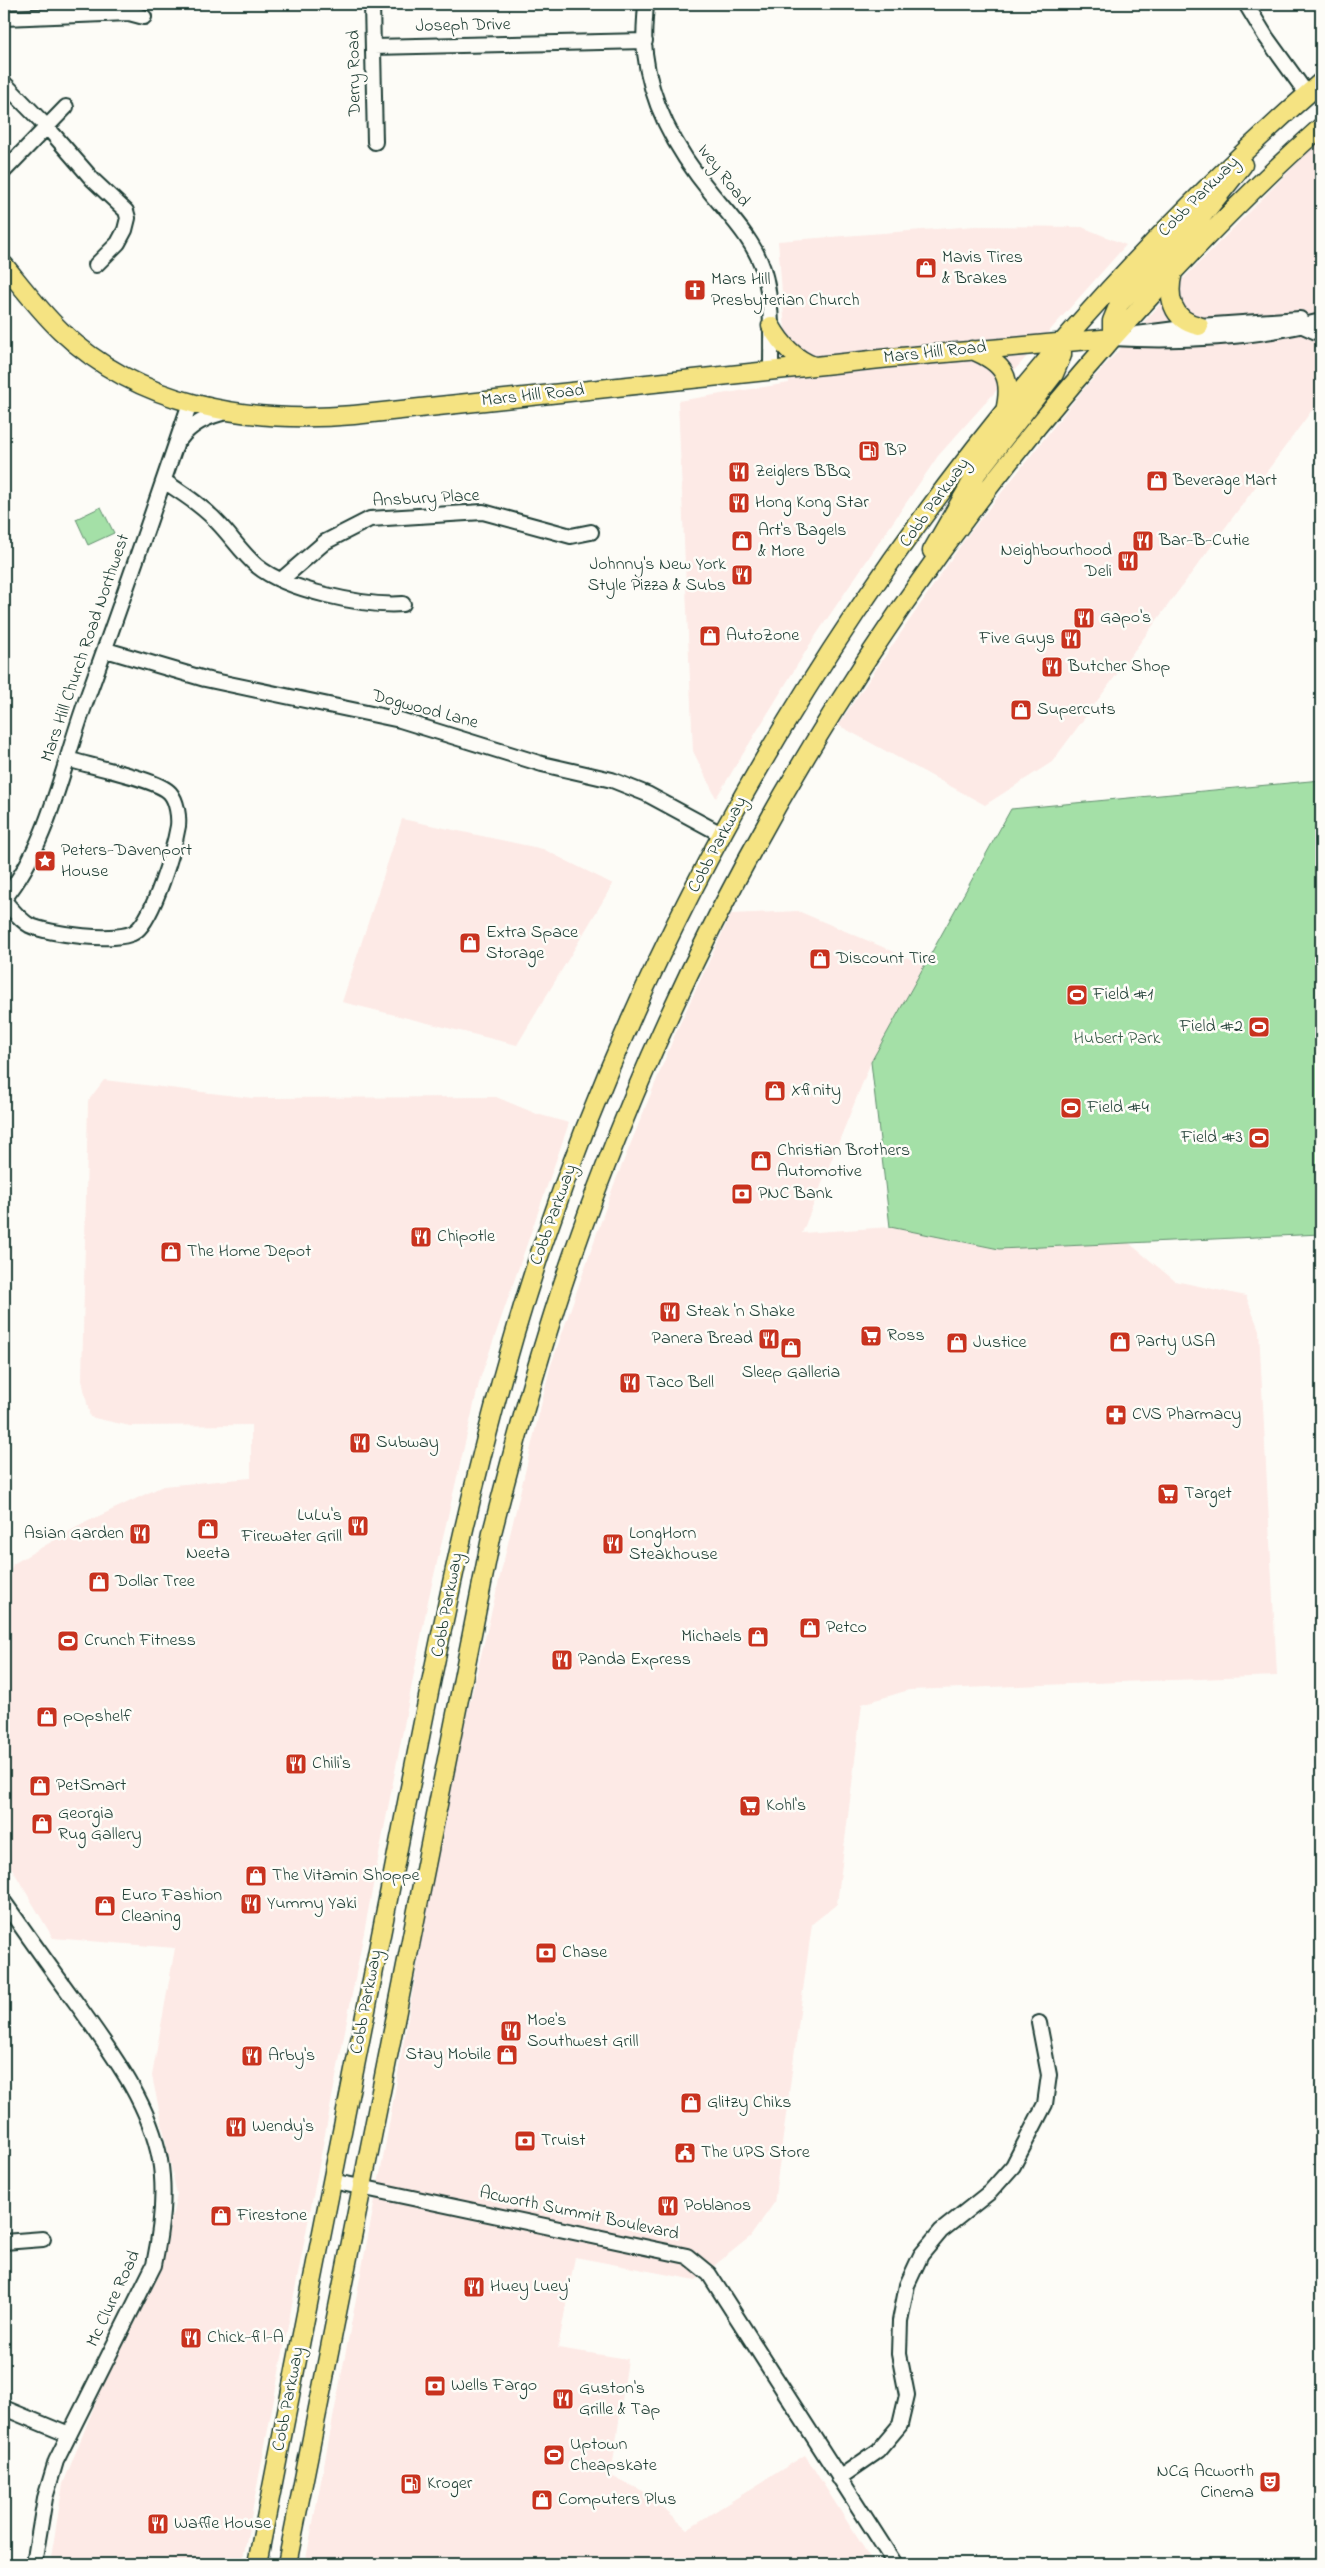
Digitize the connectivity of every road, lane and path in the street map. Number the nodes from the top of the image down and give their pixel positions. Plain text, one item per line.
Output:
1 (372, 4) edge
2 (646, 4) edge
3 (1246, 4) edge
4 (144, 17) dead end
5 (4, 18) edge
6 (645, 42) junction
7 (373, 47) junction
8 (1321, 82) edge
9 (4, 83) edge
10 (1307, 94) junction
11 (66, 107) dead end
12 (47, 127) junction
13 (1321, 127) edge
14 (1259, 139) junction
15 (375, 142) dead end
16 (4, 171) edge
17 (4, 265) edge
18 (96, 265) dead end
19 (1173, 272) junction
20 (1321, 320) edge
21 (771, 326) junction
22 (1199, 326) junction
23 (1303, 326) junction
24 (1321, 334) edge
25 (1112, 338) junction
26 (1062, 341) junction
27 (972, 350) junction
28 (814, 366) junction
29 (771, 371) junction
30 (190, 403) junction
31 (1005, 410) junction
32 (227, 412) junction
33 (176, 446) junction
34 (164, 481) junction
35 (591, 532) dead end
36 (281, 580) junction
37 (914, 592) junction
38 (403, 604) dead end
39 (106, 650) junction
40 (67, 759) junction
41 (723, 835) junction
42 (4, 900) edge
43 (4, 1902) edge
44 (1039, 2024) dead end
45 (332, 2181) junction
46 (361, 2188) junction
47 (43, 2239) dead end
48 (4, 2242) edge
49 (4, 2408) edge
50 (69, 2435) junction
51 (840, 2478) junction
52 (34, 2564) edge
53 (257, 2564) edge
54 (287, 2564) edge
55 (894, 2564) edge

1 - 7 street, Derry Road
2 - 6 street, Ivey Road
3 - 10 street
4 - 5 street
6 - 7 street, Joseph Drive
6 - 21 street, Ivey Road
7 - 15 street, Derry Road
8 - 10 main road, Cobb Parkway
9 - 12 street
10 - 14 main road, Cobb Parkway
11 - 12 street
12 - 16 street
12 - 18 street
13 - 19 main road, Cobb Parkway
14 - 25 main road
14 - 26 main road, Cobb Parkway
17 - 30 main road, Mars Hill Road
19 - 22 main road
19 - 25 main road, Cobb Parkway
20 - 22 street
20 - 23 street
21 - 28 main road
21 - 29 street, Ivey Road
22 - 25 street
23 - 24 street
23 - 25 street
25 - 26 main road, Mars Hill Road
25 - 37 main road, Cobb Parkway
26 - 27 main road, Mars Hill Road
26 - 31 main road, Cobb Parkway
26 - 37 main road
27 - 28 main road, Mars Hill Road
27 - 31 main road
28 - 29 main road, Mars Hill Road
29 - 32 main road, Mars Hill Road
30 - 32 main road, Mars Hill Road
30 - 33 street, Mars Hill Church Road Northwest
31 - 41 main road, Cobb Parkway
32 - 33 street
33 - 34 street, Mars Hill Church Road Northwest
34 - 36 street
34 - 39 street, Mars Hill Church Road Northwest
35 - 36 street, Ansbury Place
36 - 38 street
37 - 46 main road, Cobb Parkway
39 - 40 street, Mars Hill Church Road Northwest
39 - 41 street, Dogwood Lane
40 - 42 street, Mars Hill Church Road Northwest
40 - 42 street
41 - 45 main road, Cobb Parkway
43 - 50 street, Mc Clure Road
44 - 51 street
45 - 46 street, Acworth Summit Boulevard
45 - 53 main road, Cobb Parkway
46 - 51 street, Acworth Summit Boulevard
46 - 54 main road, Cobb Parkway
47 - 48 street
49 - 50 street
50 - 52 street, Mc Clure Road
51 - 55 street, Acworth Summit Boulevard

